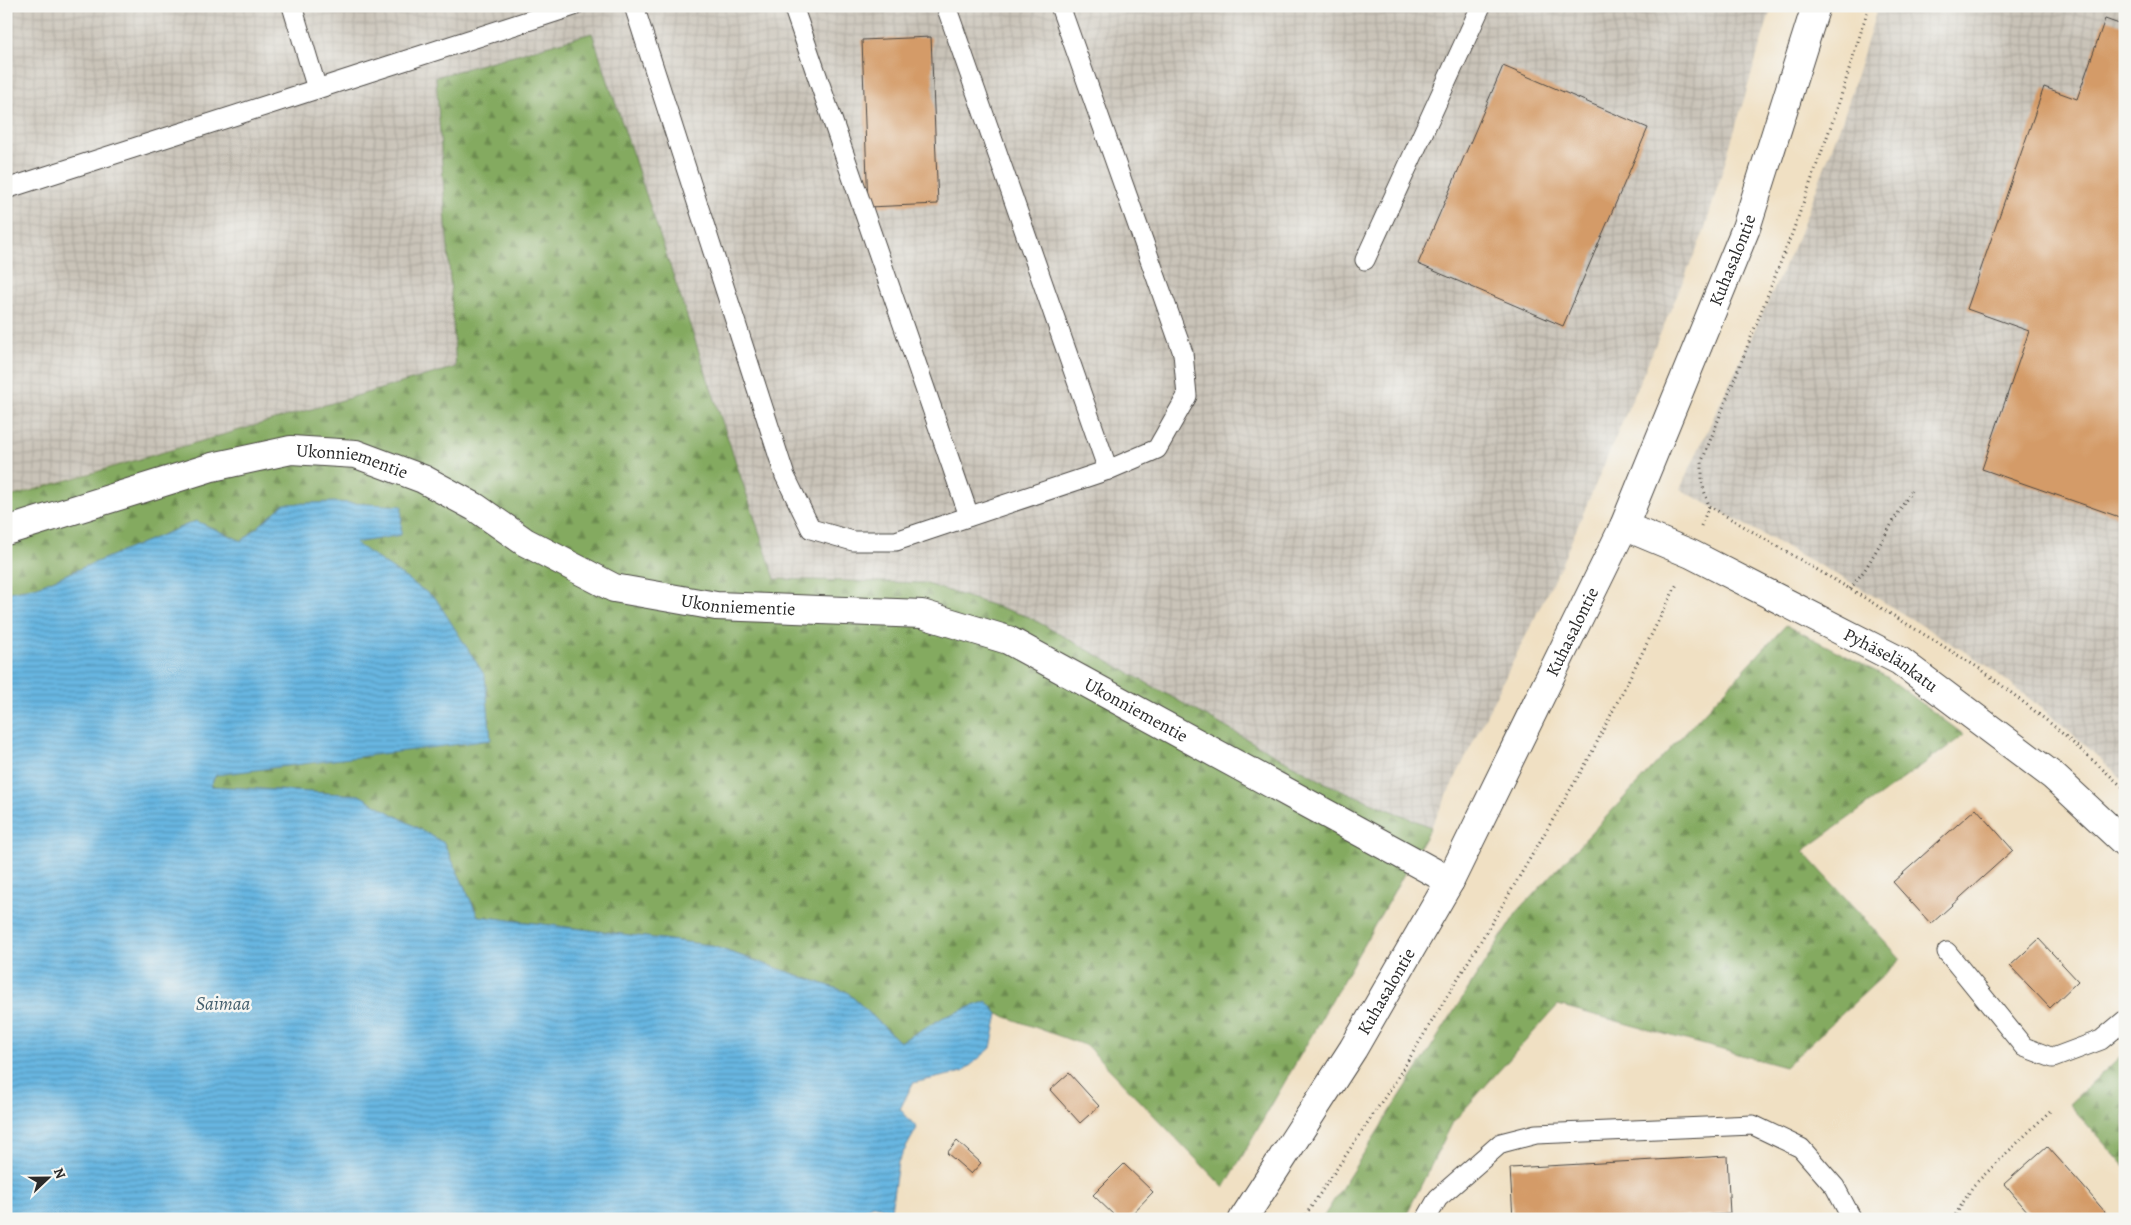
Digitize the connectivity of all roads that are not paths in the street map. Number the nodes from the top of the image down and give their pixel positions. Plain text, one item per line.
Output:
1 (292, 6) edge
2 (574, 6) edge
3 (634, 6) edge
4 (793, 6) edge
5 (946, 6) edge
6 (1060, 6) edge
7 (1481, 6) edge
8 (1816, 6) edge
9 (317, 89) junction
10 (6, 189) edge
11 (1365, 260) dead end
12 (1108, 470) junction
13 (969, 516) junction
14 (1624, 526) junction
15 (6, 531) edge
16 (2125, 843) edge
17 (1450, 881) junction
18 (1947, 952) dead end
19 (2125, 1020) edge
20 (1243, 1219) edge
21 (1426, 1219) edge
22 (1852, 1219) edge

1 - 9 lane
2 - 9 lane
3 - 13 lane
4 - 13 lane
5 - 12 lane
6 - 12 lane
7 - 11 lane
8 - 14 street, Kuhasalontie
9 - 10 lane
12 - 13 lane
14 - 16 street, Pyhäselänkatu
14 - 17 street, Kuhasalontie
15 - 17 street, Ukonniementie
17 - 20 street, Kuhasalontie
18 - 19 lane
21 - 22 lane

